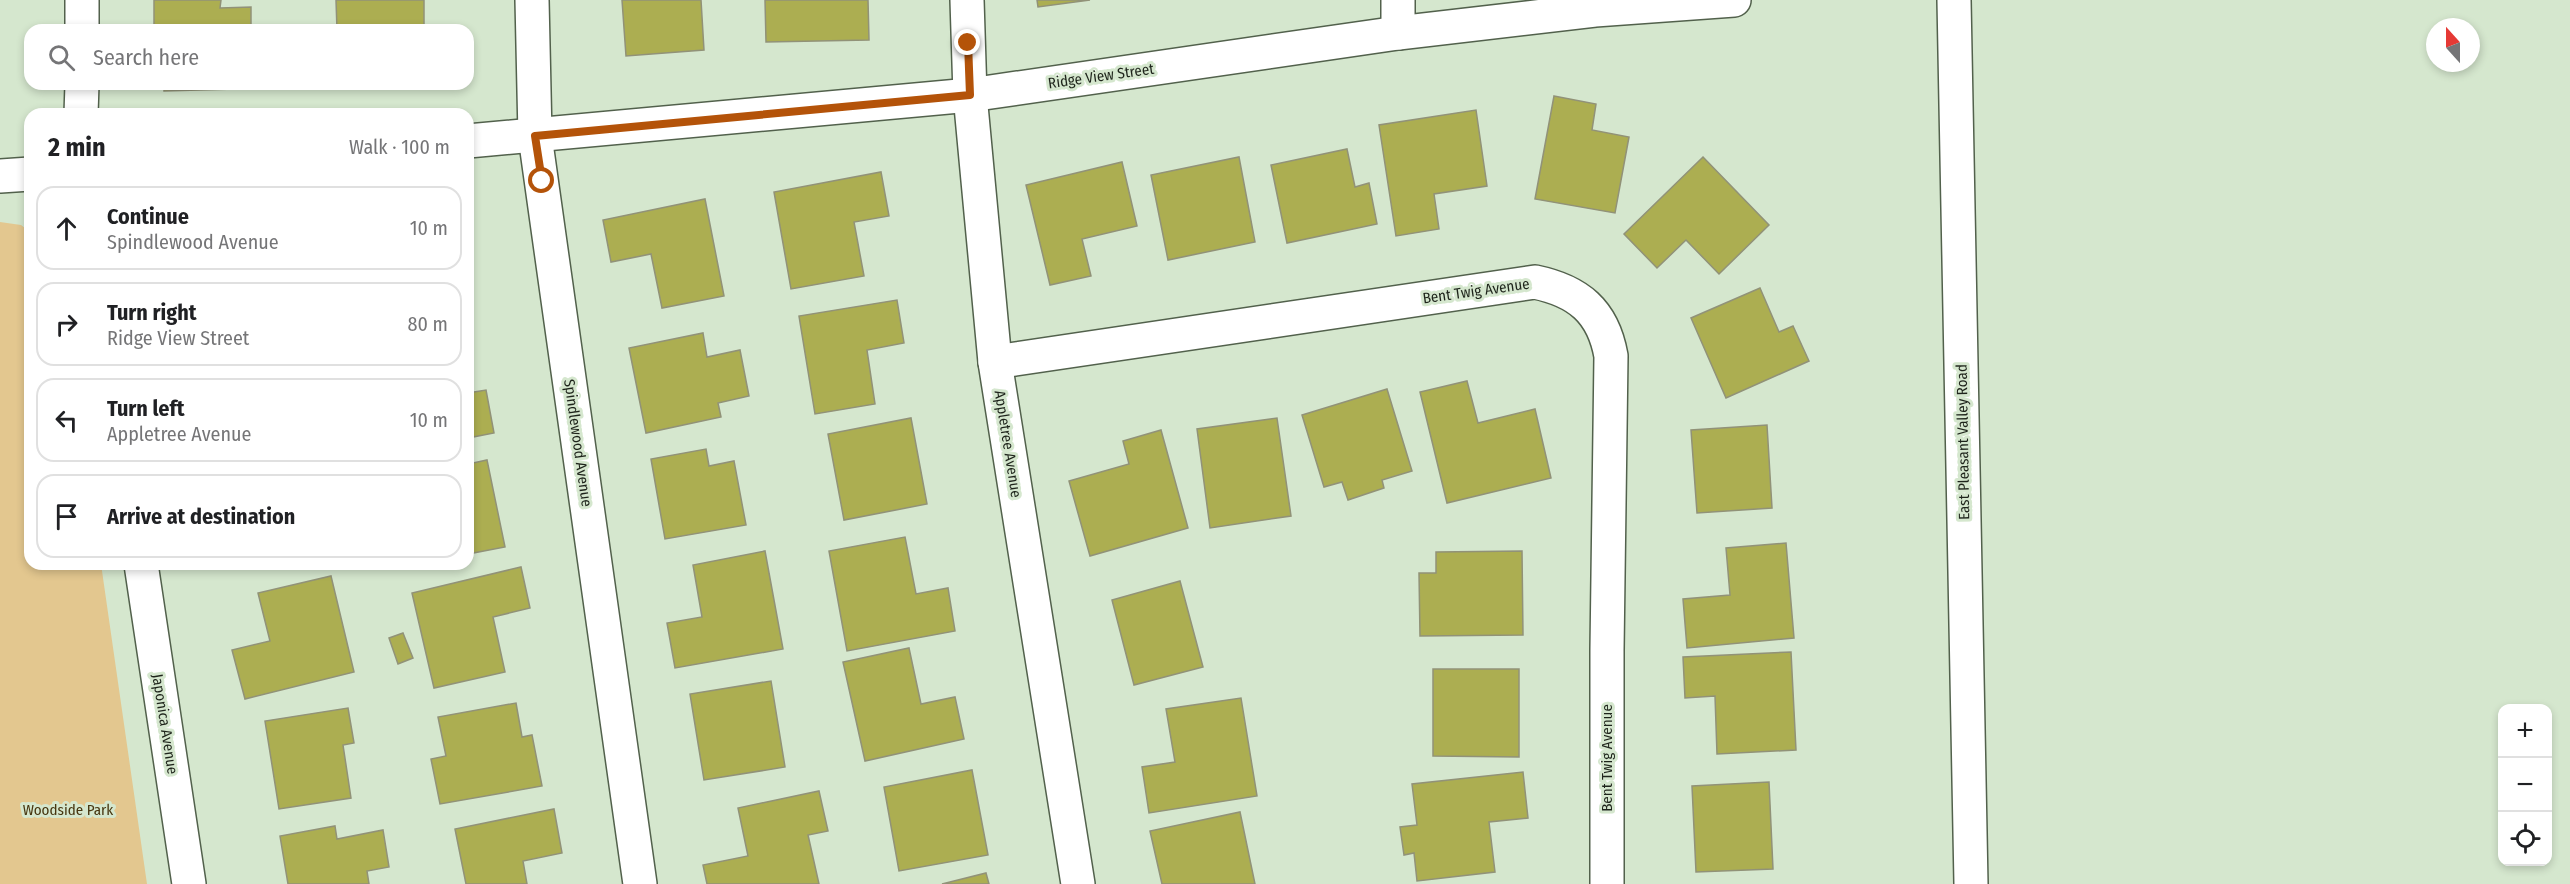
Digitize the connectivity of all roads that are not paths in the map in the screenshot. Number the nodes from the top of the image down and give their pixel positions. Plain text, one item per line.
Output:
1 (82, 0) edge
2 (532, 0) edge
3 (967, 0) edge
4 (1398, 0) edge
5 (1734, 0) edge
6 (1954, 0) edge
7 (1670, 2) edge
8 (82, 24) edge
9 (1398, 33) junction
10 (82, 90) edge
11 (970, 95) junction
12 (81, 108) edge
13 (535, 136) junction
14 (474, 141) edge
15 (24, 174) edge
16 (0, 176) edge
17 (995, 362) junction
18 (142, 570) edge
19 (189, 884) edge
20 (639, 884) edge
21 (1078, 884) edge
22 (1607, 884) edge
23 (1971, 884) edge

1 - 8 street
2 - 13 street, Spindlewood Avenue
3 - 11 street, Appletree Avenue
4 - 9 street
5 - 7 street, Ridge View Street
6 - 23 street, East Pleasant Valley Road
7 - 9 street, Ridge View Street
9 - 11 street, Ridge View Street
10 - 12 street
11 - 13 street, Ridge View Street
11 - 17 street, Appletree Avenue
13 - 14 street, Ridge View Street
13 - 20 street, Spindlewood Avenue
15 - 16 street
17 - 21 street, Appletree Avenue
17 - 22 street, Bent Twig Avenue
18 - 19 street, Japonica Avenue

